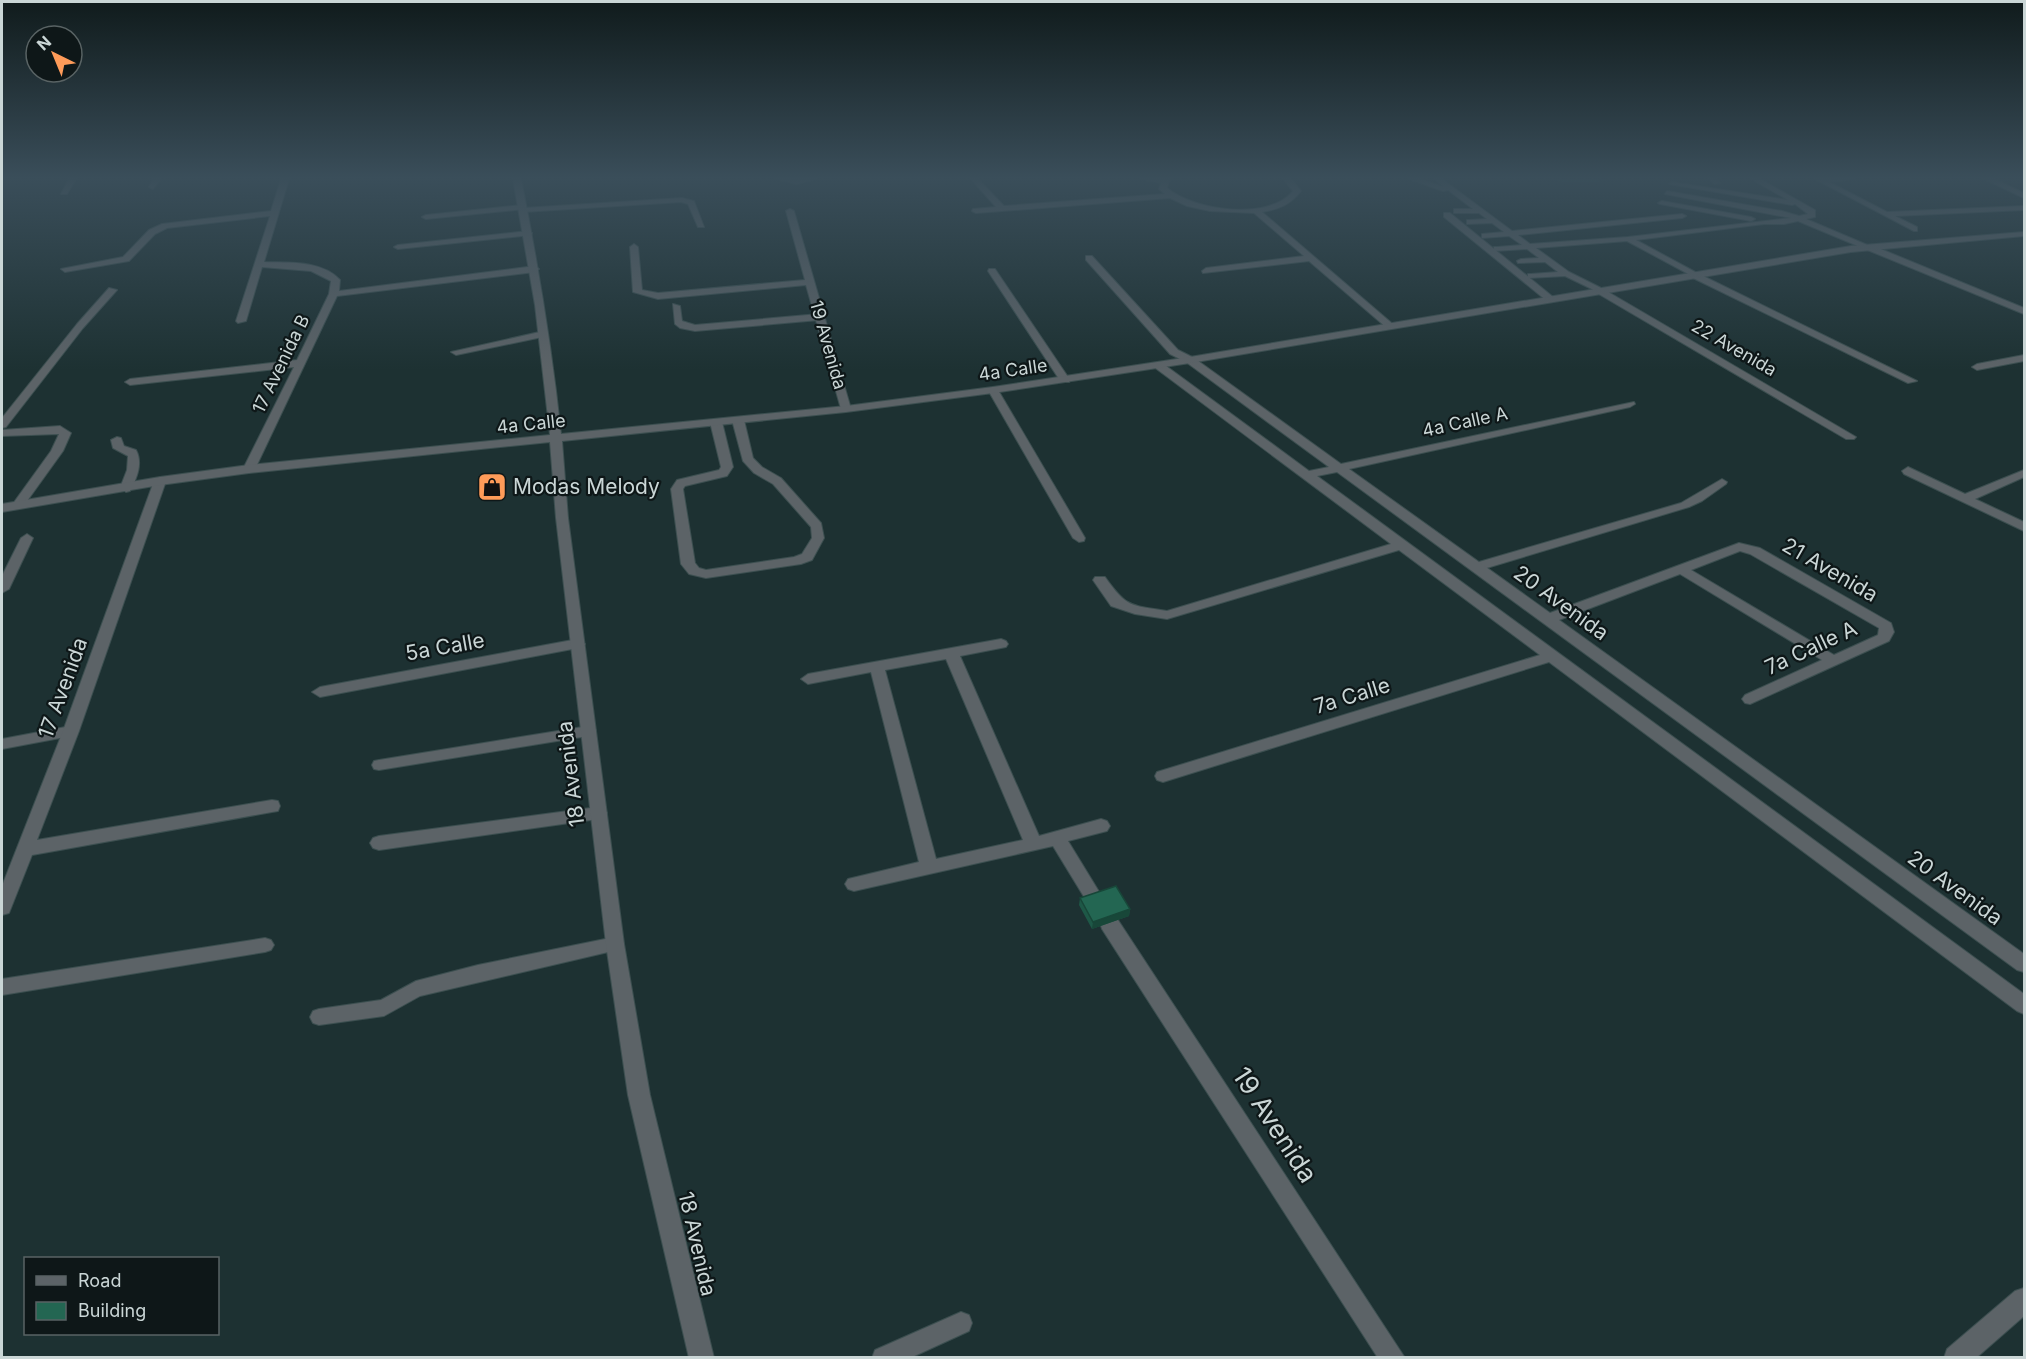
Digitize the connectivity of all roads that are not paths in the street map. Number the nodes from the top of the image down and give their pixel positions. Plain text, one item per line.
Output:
1 (142, 242) edge
2 (266, 242) edge
3 (450, 242) edge
4 (530, 242) edge
5 (799, 242) edge
6 (1292, 242) edge
7 (1481, 242) edge
8 (1523, 242) edge
9 (1586, 242) edge
10 (1634, 242) edge
11 (1833, 242) edge
12 (1857, 242) edge
13 (1927, 242) edge
14 (634, 247) dead end
15 (1529, 247) junction
16 (1868, 247) junction
17 (398, 248) dead end
18 (1497, 249) dead end
19 (1851, 249) junction
20 (1089, 258) dead end
21 (1310, 258) junction
22 (1547, 260) junction
23 (1521, 261) dead end
24 (260, 264) junction
25 (65, 269) dead end
26 (535, 269) junction
27 (992, 271) dead end
28 (1206, 271) dead end
29 (1566, 274) junction
30 (1694, 275) junction
31 (1531, 276) dead end
32 (811, 282) junction
33 (112, 290) dead end
34 (1600, 291) junction
35 (334, 294) junction
36 (1550, 299) junction
37 (676, 306) dead end
38 (2025, 311) edge
39 (819, 317) junction
40 (241, 321) dead end
41 (1390, 326) junction
42 (544, 334) junction
43 (456, 352) dead end
44 (2025, 358) edge
45 (1190, 360) junction
46 (299, 363) junction
47 (1158, 365) junction
48 (1977, 367) dead end
49 (1065, 380) junction
50 (1912, 381) dead end
51 (130, 382) dead end
52 (993, 390) junction
53 (1630, 405) dead end
54 (846, 409) junction
55 (738, 420) junction
56 (716, 422) junction
57 (2, 425) edge
58 (2, 433) edge
59 (1850, 437) dead end
60 (557, 438) junction
61 (117, 440) dead end
62 (1338, 468) junction
63 (249, 469) junction
64 (1908, 471) dead end
65 (2025, 473) edge
66 (1307, 475) junction
67 (160, 481) junction
68 (1722, 482) dead end
69 (126, 488) junction
70 (1966, 498) junction
71 (18, 505) junction
72 (2, 508) edge
73 (2025, 527) edge
74 (27, 538) dead end
75 (1079, 538) dead end
76 (1402, 545) junction
77 (1476, 567) junction
78 (1681, 569) junction
79 (1100, 580) dead end
80 (2, 589) edge
81 (1548, 619) junction
82 (1887, 632) joint
83 (1001, 644) dead end
84 (578, 645) junction
85 (951, 653) junction
86 (1552, 656) junction
87 (1834, 661) junction
88 (877, 667) junction
89 (808, 679) dead end
90 (320, 692) dead end
91 (1750, 699) dead end
92 (71, 731) junction
93 (589, 731) junction
94 (2, 744) edge
95 (379, 765) dead end
96 (1163, 776) dead end
97 (272, 806) dead end
98 (598, 813) junction
99 (1101, 826) dead end
100 (1057, 838) junction
101 (379, 843) dead end
102 (1034, 844) junction
103 (26, 849) junction
104 (929, 867) junction
105 (854, 884) dead end
106 (1095, 900) edge
107 (3, 902) edge
108 (1109, 923) edge
109 (615, 944) junction
110 (265, 945) dead end
111 (2025, 964) edge
112 (2, 987) edge
113 (2025, 1005) edge
114 (319, 1017) dead end
115 (2025, 1300) edge
116 (961, 1323) dead end
117 (702, 1358) edge
118 (883, 1358) edge
119 (1393, 1358) edge
120 (1956, 1358) edge

1 - 25 street
2 - 24 street
3 - 17 lane
4 - 26 street, 18 Avenida
5 - 32 street, 19 Avenida
6 - 21 street
7 - 36 street
8 - 15 lane
9 - 15 lane
10 - 30 lane
11 - 19 lane
12 - 16 lane
13 - 16 street, 4a Calle
14 - 32 street
15 - 18 lane
15 - 22 lane
16 - 19 street, 4a Calle
16 - 38 street
19 - 30 street, 4a Calle
20 - 45 street, 20 Avenida
21 - 28 street
21 - 41 street
22 - 23 lane
22 - 29 lane
24 - 35 street
24 - 40 street
26 - 35 street
26 - 42 street, 18 Avenida
27 - 49 street
29 - 31 lane
29 - 34 lane
30 - 34 street, 4a Calle
30 - 50 street
32 - 39 street, 19 Avenida
33 - 57 street
34 - 36 street, 4a Calle
34 - 59 street, 22 Avenida
35 - 46 street, 17 Avenida B
36 - 41 street, 4a Calle
37 - 39 lane
39 - 54 street, 19 Avenida
41 - 45 street, 4a Calle
42 - 43 lane
42 - 60 street, 18 Avenida
44 - 48 street
45 - 47 street, 4a Calle
45 - 62 street, 20 Avenida
46 - 51 street
46 - 63 street, 17 Avenida B
47 - 49 street, 4a Calle
47 - 66 street
49 - 52 street, 4a Calle
52 - 54 street, 4a Calle
52 - 75 street
53 - 62 street, 4a Calle A
54 - 55 street, 4a Calle
55 - 56 street, 4a Calle
55 - 56 street
56 - 60 street, 4a Calle
58 - 71 street
60 - 63 street, 4a Calle
60 - 84 street, 18 Avenida
61 - 69 street
62 - 66 street, 4a Calle A
62 - 77 street, 20 Avenida
63 - 67 street, 4a Calle
64 - 70 street
65 - 70 street
66 - 76 street
67 - 69 street, 4a Calle
67 - 92 street, 17 Avenida
68 - 77 lane
69 - 71 street, 4a Calle
70 - 73 street
71 - 72 street, 4a Calle
74 - 80 street
76 - 79 street
76 - 86 street
77 - 81 street, 20 Avenida
78 - 81 street
78 - 82 street, 21 Avenida
78 - 87 street
81 - 111 street, 20 Avenida
82 - 87 street, 7a Calle A
83 - 85 street
84 - 90 street, 5a Calle
84 - 93 street, 18 Avenida
85 - 88 street
85 - 102 street
86 - 96 street, 7a Calle
86 - 113 street
87 - 91 street, 7a Calle A
88 - 89 street
88 - 104 street
92 - 94 lane
92 - 103 street, 17 Avenida
93 - 95 lane
93 - 98 street, 18 Avenida
97 - 103 street
98 - 101 street
98 - 109 street, 18 Avenida
99 - 100 street
100 - 102 street
100 - 106 street
102 - 104 street
103 - 107 street, 17 Avenida
104 - 105 street
108 - 119 street, 19 Avenida
109 - 114 lane
109 - 117 street, 18 Avenida
110 - 112 lane
115 - 120 street
116 - 118 lane

